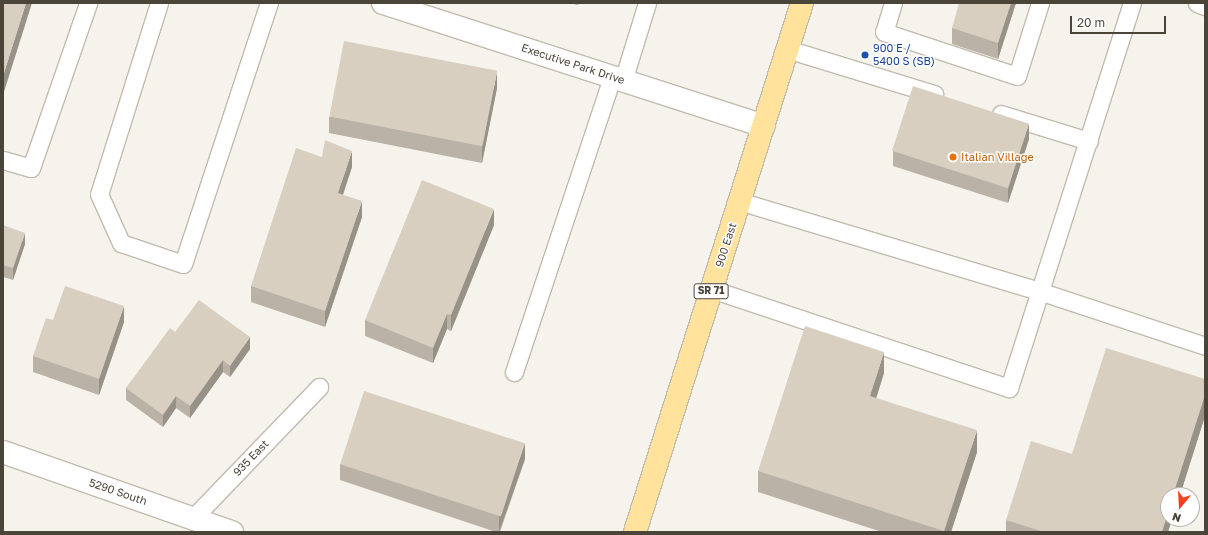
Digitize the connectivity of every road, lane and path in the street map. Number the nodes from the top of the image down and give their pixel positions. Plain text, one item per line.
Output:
1 (88, 3) edge
2 (159, 3) edge
3 (269, 3) edge
4 (383, 3) edge
5 (647, 3) edge
6 (802, 3) edge
7 (893, 3) edge
8 (1040, 3) edge
9 (1132, 3) edge
10 (1197, 3) edge
11 (1205, 6) edge
12 (788, 49) junction
13 (618, 79) junction
14 (948, 98) edge
15 (985, 109) edge
16 (764, 126) junction
17 (1089, 141) junction
18 (3, 160) edge
19 (740, 201) junction
20 (711, 289) junction
21 (1042, 292) junction
22 (1205, 346) edge
23 (514, 372) dead end
24 (319, 387) dead end
25 (3, 452) edge
26 (190, 525) edge
27 (232, 532) edge
28 (635, 532) edge

1 - 18 lane
2 - 3 lane
4 - 13 street, Executive Park Drive
5 - 13 lane
6 - 12 main road, 900 East / SR 71
7 - 8 lane
9 - 17 lane
10 - 11 lane
12 - 14 lane
12 - 16 main road, 900 East / SR 71
13 - 16 street, Executive Park Drive
13 - 23 lane
15 - 17 lane
16 - 19 main road, 900 East / SR 71
17 - 21 lane
19 - 20 main road, 900 East / SR 71
19 - 21 lane
20 - 21 lane
20 - 28 main road, 900 East / SR 71
21 - 22 lane
24 - 26 lane, 935 East
25 - 26 street, 5290 South
26 - 27 street, 5290 South

